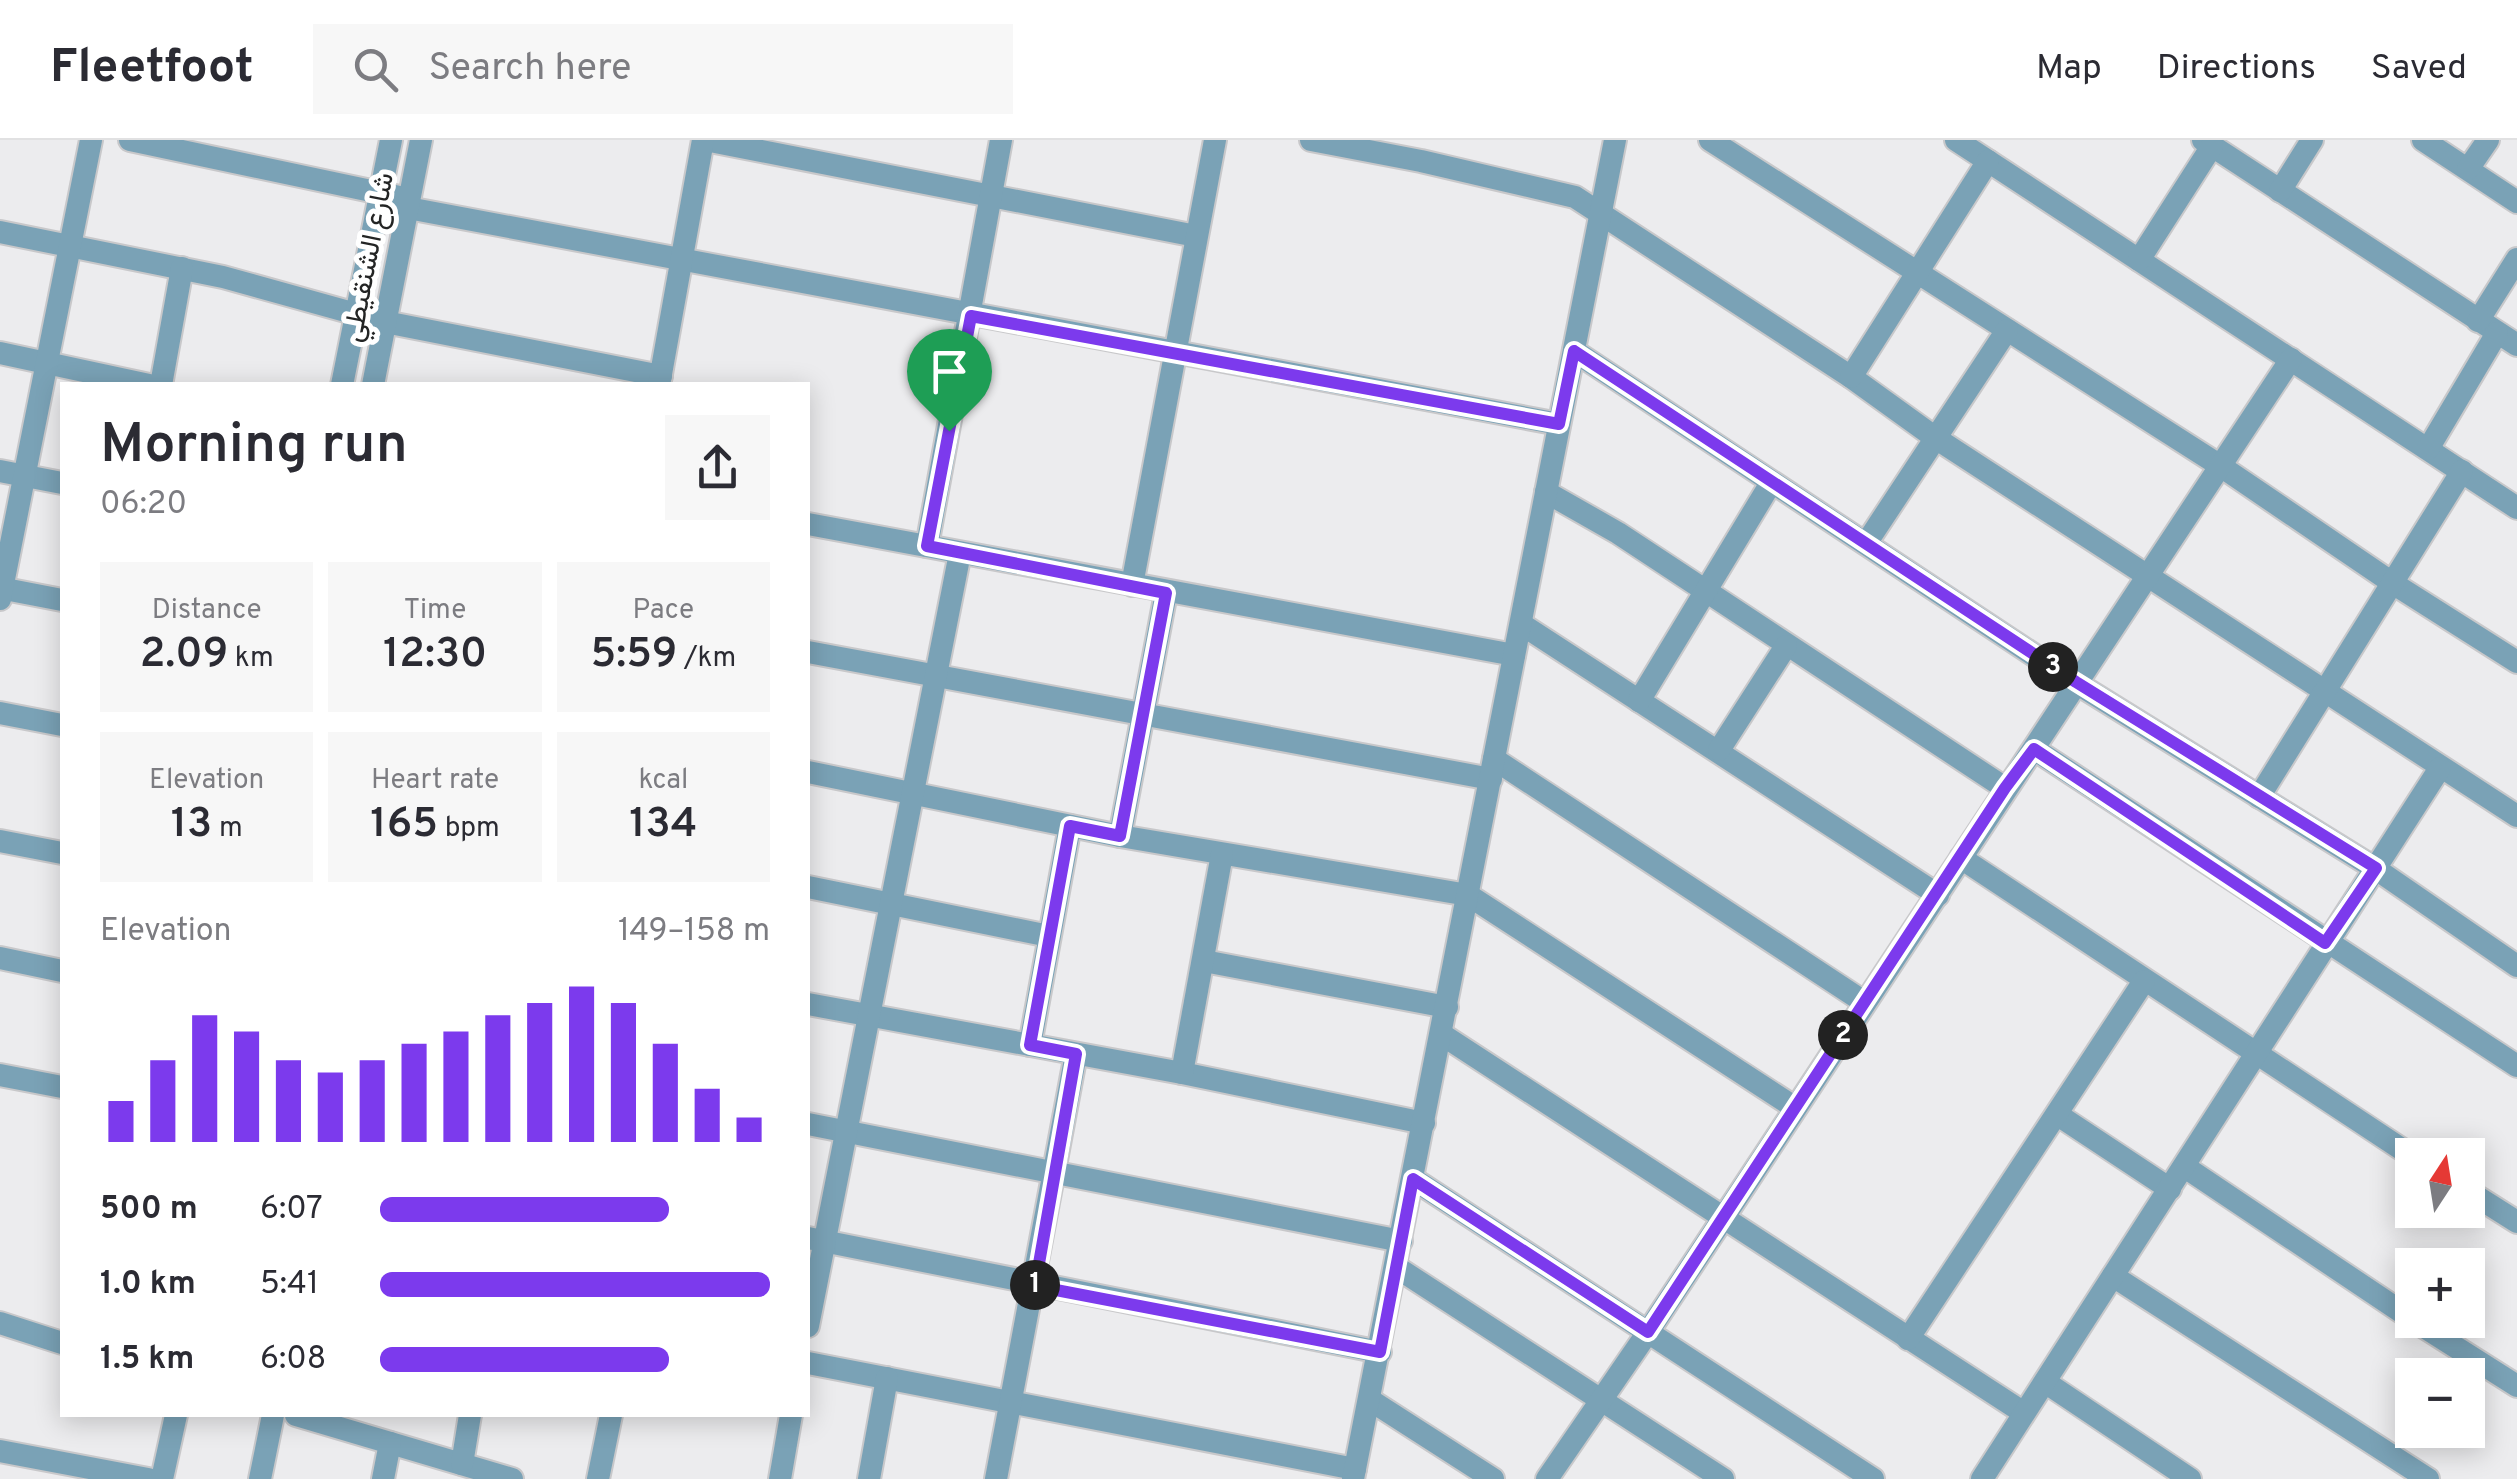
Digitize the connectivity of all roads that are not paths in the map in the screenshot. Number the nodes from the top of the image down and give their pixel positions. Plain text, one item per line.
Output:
1 (90, 140) edge
2 (130, 140) edge
3 (392, 140) edge
4 (421, 140) edge
5 (704, 140) edge
6 (1001, 140) edge
7 (1215, 140) edge
8 (1311, 140) edge
9 (1615, 140) edge
10 (1710, 140) edge
11 (1956, 140) edge
12 (2312, 140) edge
13 (2423, 140) edge
14 (2488, 140) edge
15 (2207, 143) edge
16 (1423, 150) edge
17 (236, 151) edge
18 (1988, 161) junction
19 (2468, 169) junction
20 (2280, 191) junction
21 (380, 193) junction
22 (991, 194) junction
23 (2517, 202) edge
24 (409, 204) junction
25 (1601, 211) junction
26 (0, 232) edge
27 (1196, 236) junction
28 (71, 246) junction
29 (2517, 259) edge
30 (2140, 260) junction
31 (683, 262) junction
32 (182, 268) junction
33 (1920, 272) junction
34 (356, 314) junction
35 (971, 316) junction
36 (385, 322) junction
37 (2007, 330) junction
38 (2498, 333) edge
39 (1574, 351) junction
40 (1175, 353) junction
41 (0, 354) edge
42 (2290, 359) junction
43 (49, 364) junction
44 (1851, 377) junction
45 (660, 381) edge
46 (135, 382) edge
47 (162, 382) edge
48 (343, 382) edge
49 (373, 382) edge
50 (1559, 424) junction
51 (1937, 439) junction
52 (2428, 449) junction
53 (2219, 465) junction
54 (0, 470) edge
55 (2462, 471) junction
56 (25, 476) junction
57 (60, 482) edge
58 (1771, 483) junction
59 (1546, 492) junction
60 (2517, 508) edge
61 (810, 524) edge
62 (1867, 542) junction
63 (927, 546) junction
64 (960, 553) junction
65 (2146, 576) junction
66 (2394, 584) junction
67 (1132, 585) junction
68 (1, 592) edge
69 (1705, 592) junction
70 (1166, 593) junction
71 (60, 600) edge
72 (1521, 624) junction
73 (1786, 646) junction
74 (810, 652) edge
75 (1514, 654) junction
76 (2517, 662) edge
77 (936, 677) junction
78 (2076, 682) junction
79 (2326, 693) junction
80 (1638, 701) junction
81 (0, 713) edge
82 (1142, 714) junction
83 (60, 724) edge
84 (2034, 749) junction
85 (1719, 750) junction
86 (2440, 768) junction
87 (1492, 769) junction
88 (810, 772) edge
89 (2005, 788) junction
90 (912, 794) junction
91 (2259, 797) junction
92 (2517, 816) edge
93 (1070, 826) junction
94 (1120, 836) junction
95 (0, 841) edge
96 (60, 853) edge
97 (1222, 854) junction
98 (1961, 858) junction
99 (2376, 868) junction
100 (810, 887) edge
101 (1468, 895) junction
102 (1938, 895) junction
103 (891, 903) junction
104 (1049, 936) junction
105 (2325, 943) junction
106 (0, 958) edge
107 (1204, 961) junction
108 (2517, 966) edge
109 (60, 971) edge
110 (2144, 981) junction
111 (1864, 1002) junction
112 (810, 1004) edge
113 (1446, 1007) junction
114 (868, 1016) junction
115 (1441, 1034) junction
116 (1030, 1045) junction
117 (2256, 1053) junction
118 (1076, 1054) junction
119 (2517, 1066) edge
120 (1182, 1074) junction
121 (0, 1075) edge
122 (60, 1088) edge
123 (1794, 1107) junction
124 (2058, 1115) junction
125 (810, 1124) edge
126 (1424, 1124) junction
127 (846, 1131) junction
128 (2395, 1145) edge
129 (2185, 1167) junction
130 (1054, 1171) junction
131 (1413, 1179) junction
132 (2170, 1189) junction
133 (2485, 1202) edge
134 (1722, 1218) junction
135 (2517, 1222) edge
136 (815, 1240) edge
137 (1400, 1241) junction
138 (1396, 1266) junction
139 (2113, 1276) junction
140 (1035, 1286) junction
141 (810, 1301) edge
142 (2395, 1308) edge
143 (0, 1323) edge
144 (1648, 1332) junction
145 (2441, 1338) edge
146 (1908, 1339) junction
147 (60, 1342) edge
148 (1380, 1352) junction
149 (810, 1363) edge
150 (887, 1378) junction
151 (2045, 1382) junction
152 (2517, 1386) edge
153 (1603, 1398) junction
154 (1370, 1400) junction
155 (1012, 1401) junction
156 (2024, 1413) junction
157 (176, 1417) edge
158 (272, 1417) edge
159 (302, 1417) edge
160 (470, 1417) edge
161 (611, 1417) edge
162 (792, 1417) edge
163 (390, 1444) junction
164 (0, 1451) edge
165 (470, 1471) edge
166 (1354, 1474) edge
167 (148, 1479) edge
168 (162, 1479) edge
169 (260, 1479) edge
170 (383, 1479) edge
171 (512, 1479) edge
172 (598, 1479) edge
173 (780, 1479) edge
174 (870, 1479) edge
175 (996, 1479) edge
176 (1493, 1479) edge
177 (1547, 1479) edge
178 (1724, 1479) edge
179 (1873, 1479) edge
180 (1982, 1479) edge
181 (2190, 1479) edge
182 (2428, 1479) edge

1 - 28 street
2 - 17 street
3 - 21 street
4 - 24 street, شارع الشنقيطي
5 - 22 street
5 - 31 street
6 - 22 street
7 - 27 street
8 - 16 street
9 - 25 street
10 - 33 street
11 - 18 street
12 - 20 street
13 - 19 street
14 - 19 street
15 - 20 street
15 - 30 street
16 - 25 street
17 - 21 street
18 - 30 street
18 - 33 street
19 - 23 street
20 - 38 street
21 - 24 street
21 - 34 street
22 - 27 street
22 - 35 street
24 - 31 street
24 - 36 street, شارع الشنقيطي
25 - 39 street
25 - 44 street
26 - 28 street
27 - 40 street
28 - 32 street
28 - 43 street
29 - 38 street
30 - 42 street
31 - 35 street
31 - 45 street
32 - 34 street
32 - 47 street
33 - 37 street
33 - 44 street
34 - 36 street
34 - 48 street
35 - 40 street
35 - 63 street
36 - 45 street
36 - 49 street, شارع الشنقيطي
37 - 51 street
37 - 53 street
38 - 52 street
39 - 50 street
39 - 58 street
40 - 50 street
40 - 67 street
41 - 43 street
42 - 52 street
42 - 53 street
43 - 46 street
43 - 56 street
44 - 51 street
50 - 59 street
51 - 62 street
51 - 65 street
52 - 55 street
53 - 65 street
53 - 66 street
54 - 56 street
55 - 60 street
55 - 66 street
56 - 57 street
56 - 68 street
58 - 62 street
58 - 69 street
59 - 69 street
59 - 72 street
61 - 63 street
62 - 78 street
63 - 64 street
64 - 67 street
64 - 77 street
65 - 78 street
65 - 79 street
66 - 76 street
66 - 79 street
67 - 70 street
68 - 71 street
69 - 73 street
69 - 80 street
70 - 75 street
70 - 82 street
72 - 75 street
72 - 80 street
73 - 85 street
73 - 89 street
74 - 77 street
75 - 87 street
77 - 82 street
77 - 90 street
78 - 84 street
78 - 91 street
79 - 86 street
79 - 91 street
80 - 85 street
81 - 83 street
82 - 87 street
82 - 94 street
84 - 89 street
84 - 105 street
85 - 102 street
86 - 92 street
86 - 99 street
87 - 101 street
87 - 111 street
88 - 90 street
89 - 98 street
90 - 93 street
90 - 103 street
91 - 99 street
93 - 94 street
93 - 104 street
94 - 97 street
95 - 96 street
97 - 101 street
97 - 107 street
98 - 102 street
98 - 110 street
99 - 105 street
99 - 108 street
100 - 103 street
101 - 113 street
101 - 123 street
102 - 111 street
103 - 104 street
103 - 114 street
104 - 116 street
105 - 117 street
105 - 119 street
106 - 109 street
107 - 113 street
107 - 120 street
110 - 117 street
110 - 124 street
111 - 123 street
112 - 114 street
113 - 115 street
114 - 116 street
114 - 127 street
115 - 126 street
115 - 134 street
116 - 118 street
117 - 128 street
117 - 129 street
118 - 120 street
118 - 130 street
120 - 126 street
121 - 122 street
123 - 134 street
124 - 132 street
124 - 146 street
125 - 127 street
126 - 131 street
127 - 130 street
127 - 136 street
129 - 132 street
129 - 142 street
130 - 137 street
130 - 140 street
131 - 137 street
131 - 144 street
132 - 139 street
133 - 135 street
134 - 144 street
134 - 146 street
136 - 140 street
136 - 141 street
137 - 138 street
138 - 148 street
138 - 153 street
139 - 151 street
139 - 182 street
140 - 148 street
140 - 155 street
143 - 147 street
144 - 153 street
144 - 179 street
145 - 152 street
146 - 156 street
148 - 154 street
149 - 150 street
150 - 155 street
150 - 174 street
151 - 156 street
151 - 181 street
153 - 177 street
153 - 178 street
154 - 166 street
154 - 176 street
155 - 166 street
155 - 175 street
156 - 180 street
157 - 168 street
158 - 169 street
159 - 163 street
160 - 165 street
161 - 172 street
162 - 173 street
163 - 165 street
163 - 170 street
164 - 167 street
165 - 171 street

